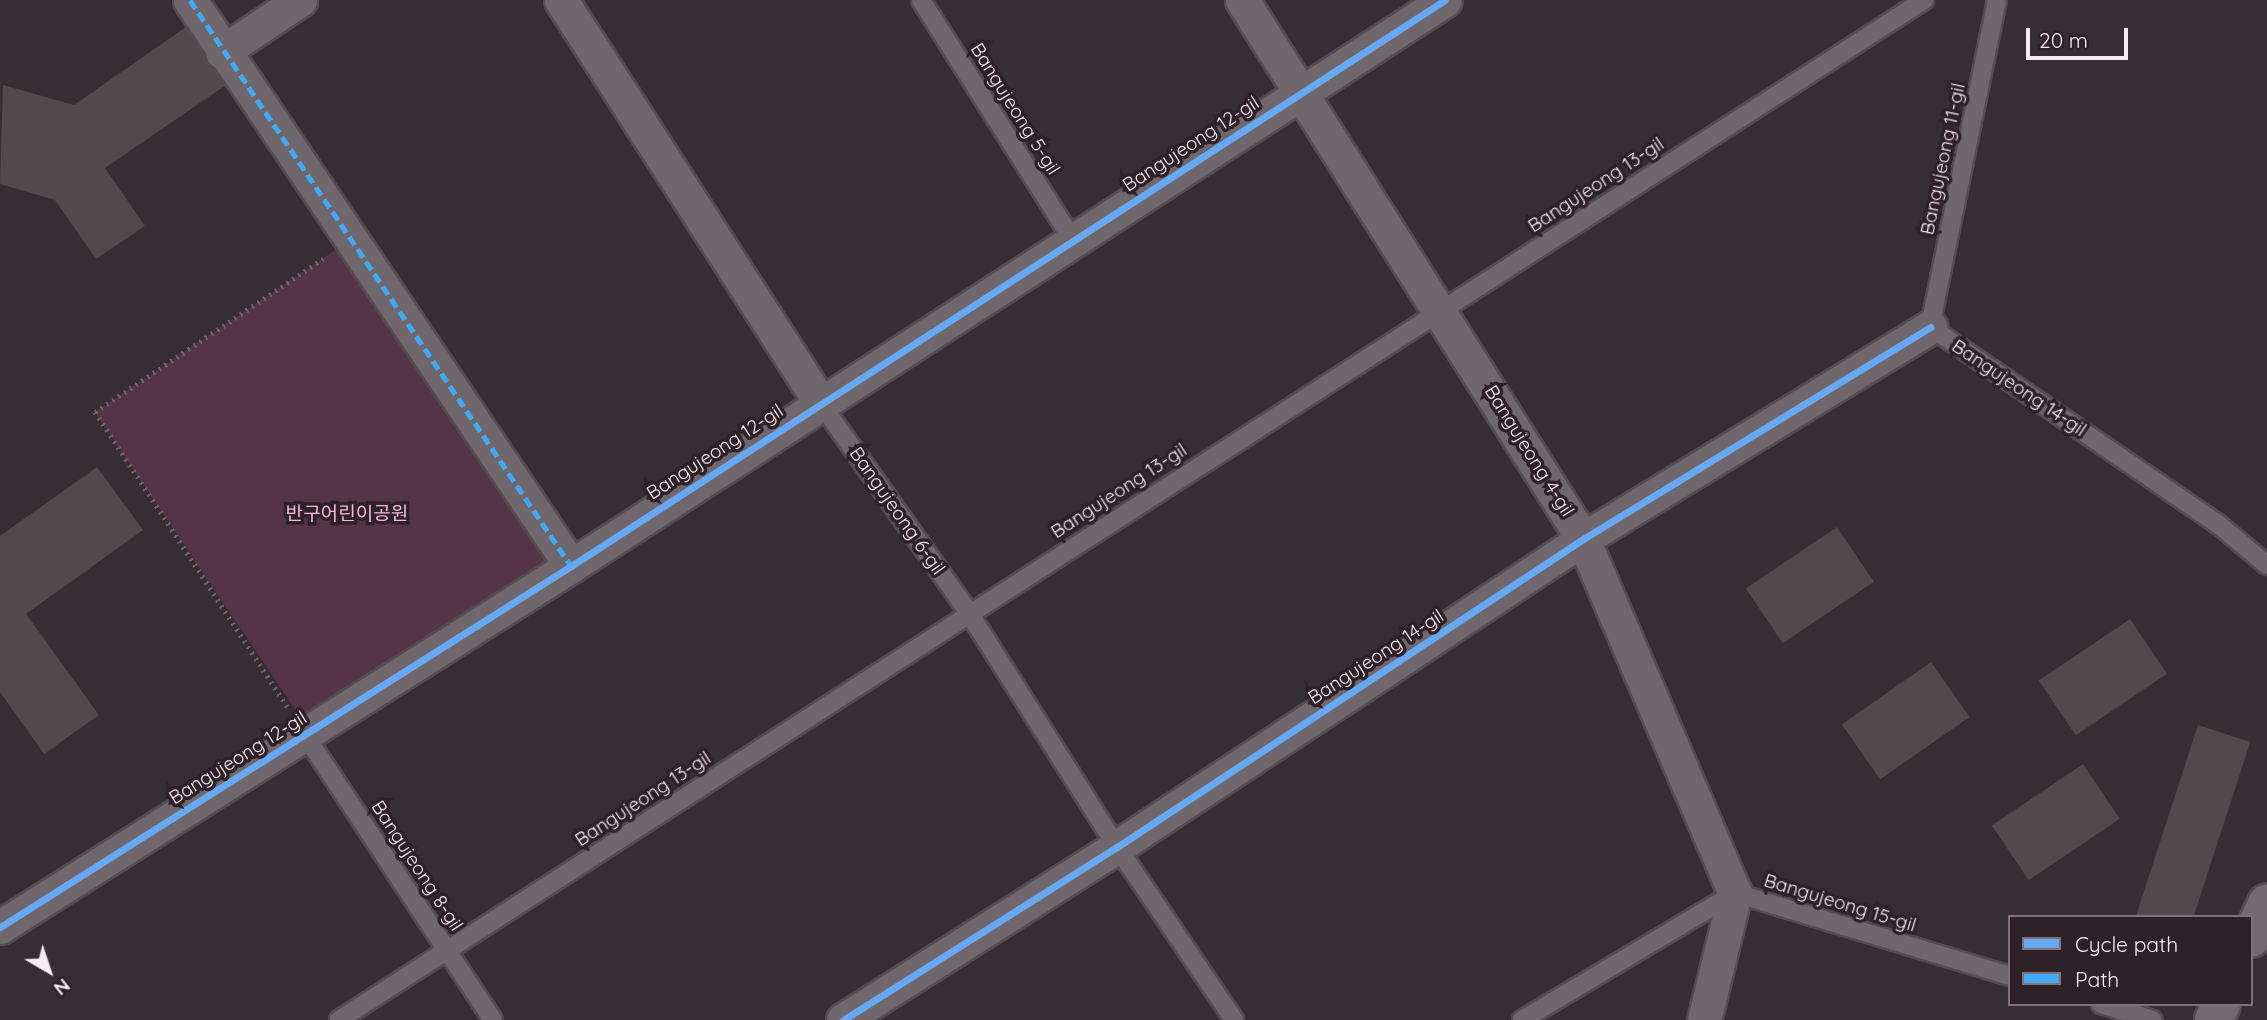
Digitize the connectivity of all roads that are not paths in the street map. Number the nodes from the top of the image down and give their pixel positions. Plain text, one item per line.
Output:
1 (190, 0) edge
2 (300, 0) edge
3 (561, 0) edge
4 (921, 0) edge
5 (1242, 0) edge
6 (1445, 0) edge
7 (1924, 0) edge
8 (1997, 0) edge
9 (222, 52) junction
10 (1299, 92) junction
11 (1073, 240) junction
12 (1441, 309) junction
13 (1930, 327) junction
14 (820, 401) junction
15 (1583, 539) junction
16 (2267, 565) edge
17 (571, 566) junction
18 (969, 613) junction
19 (305, 735) junction
20 (1117, 847) junction
21 (1735, 893) junction
22 (2267, 903) edge
23 (3, 918) edge
24 (2253, 934) edge
25 (447, 950) junction
26 (2008, 975) edge
27 (2108, 1006) edge
28 (339, 1020) edge
29 (493, 1020) edge
30 (843, 1020) edge
31 (1234, 1020) edge
32 (1522, 1020) edge
33 (1704, 1020) edge
34 (2153, 1020) edge

1 - 9 street
2 - 9 street
3 - 14 street, Bangujeong 6-gil
4 - 11 lane, Bangujeong 5-gil
5 - 10 street, Bangujeong 4-gil
6 - 10 street, Bangujeong 12-gil
7 - 12 lane, Bangujeong 13-gil
8 - 13 lane, Bangujeong 11-gil
9 - 17 street
10 - 11 street, Bangujeong 12-gil
10 - 12 street, Bangujeong 4-gil
11 - 14 street, Bangujeong 12-gil
12 - 15 street, Bangujeong 4-gil
12 - 18 lane, Bangujeong 13-gil
13 - 15 street, Bangujeong 14-gil
13 - 16 lane, Bangujeong 14-gil
14 - 17 street, Bangujeong 12-gil
14 - 18 lane, Bangujeong 6-gil
15 - 20 street, Bangujeong 14-gil
15 - 21 street, Bangujeong 4-gil
17 - 19 street, Bangujeong 12-gil
18 - 20 lane, Bangujeong 6-gil
18 - 25 lane, Bangujeong 13-gil
19 - 23 street, Bangujeong 12-gil
19 - 25 lane, Bangujeong 8-gil
20 - 30 street, Bangujeong 14-gil
20 - 31 lane, Bangujeong 6-gil
21 - 26 lane, Bangujeong 15-gil
21 - 32 lane, Bangujeong 15-gil
21 - 33 street
22 - 24 main road
25 - 28 lane, Bangujeong 13-gil
25 - 29 lane, Bangujeong 8-gil
27 - 34 lane

